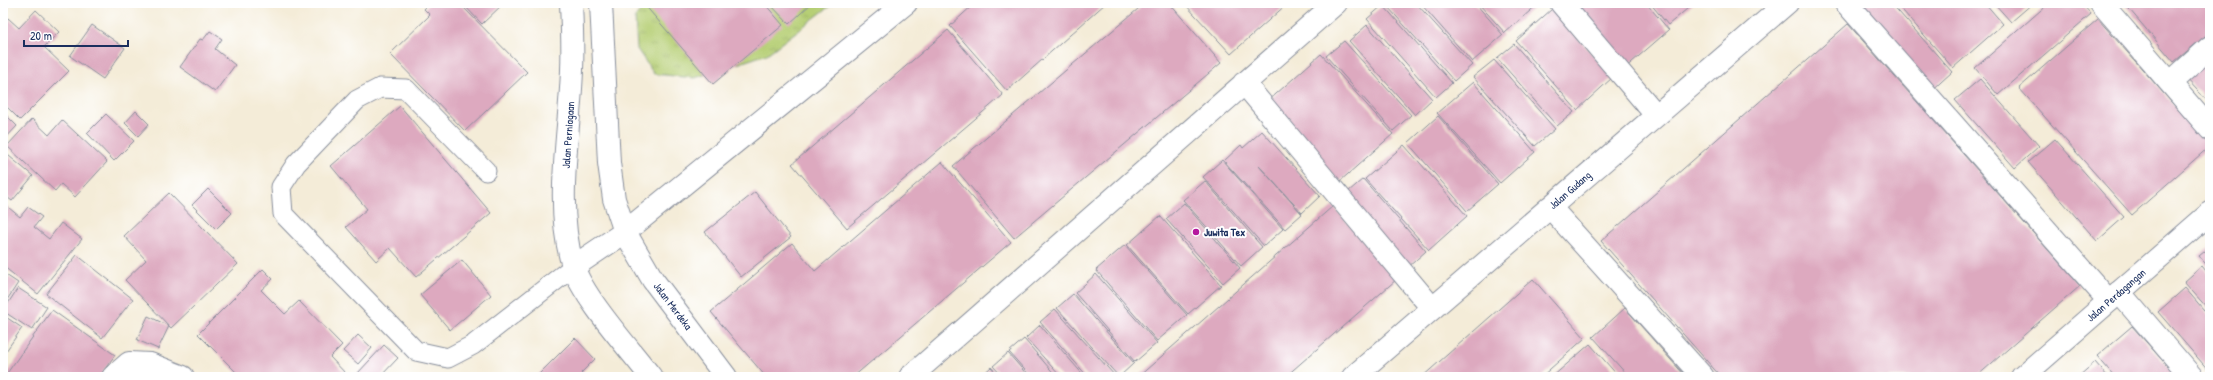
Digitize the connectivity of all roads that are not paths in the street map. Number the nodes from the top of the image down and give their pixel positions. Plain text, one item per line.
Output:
1 (571, 3) edge
2 (601, 3) edge
3 (906, 3) edge
4 (1336, 3) edge
5 (1561, 3) edge
6 (1787, 3) edge
7 (1846, 3) edge
8 (2101, 3) edge
9 (2210, 47) edge
10 (1244, 83) junction
11 (2170, 83) junction
12 (1656, 115) junction
13 (2210, 129) edge
14 (486, 171) dead end
15 (1550, 207) junction
16 (2210, 213) edge
17 (625, 232) junction
18 (574, 266) junction
19 (2114, 297) junction
20 (1432, 308) junction
21 (920, 374) edge
22 (113, 377) edge
23 (183, 377) edge
24 (651, 377) edge
25 (726, 377) edge
26 (1353, 377) edge
27 (1703, 377) edge
28 (2022, 377) edge
29 (2192, 377) edge

1 - 18 street, Jalan Perniagaan
2 - 17 street
3 - 17 street
4 - 10 street
5 - 12 street
6 - 12 street, Jalan Gudang
7 - 19 street
8 - 11 street
9 - 11 street
10 - 20 street
10 - 21 street
11 - 13 street
12 - 15 street, Jalan Gudang
14 - 18 lane
15 - 20 street, Jalan Gudang
15 - 27 street
16 - 19 street, Jalan Perdagangan
17 - 18 street
17 - 25 street, Jalan Merdeka
18 - 24 street
19 - 28 street, Jalan Perdagangan
19 - 29 street
20 - 26 street, Jalan Gudang
22 - 23 street

